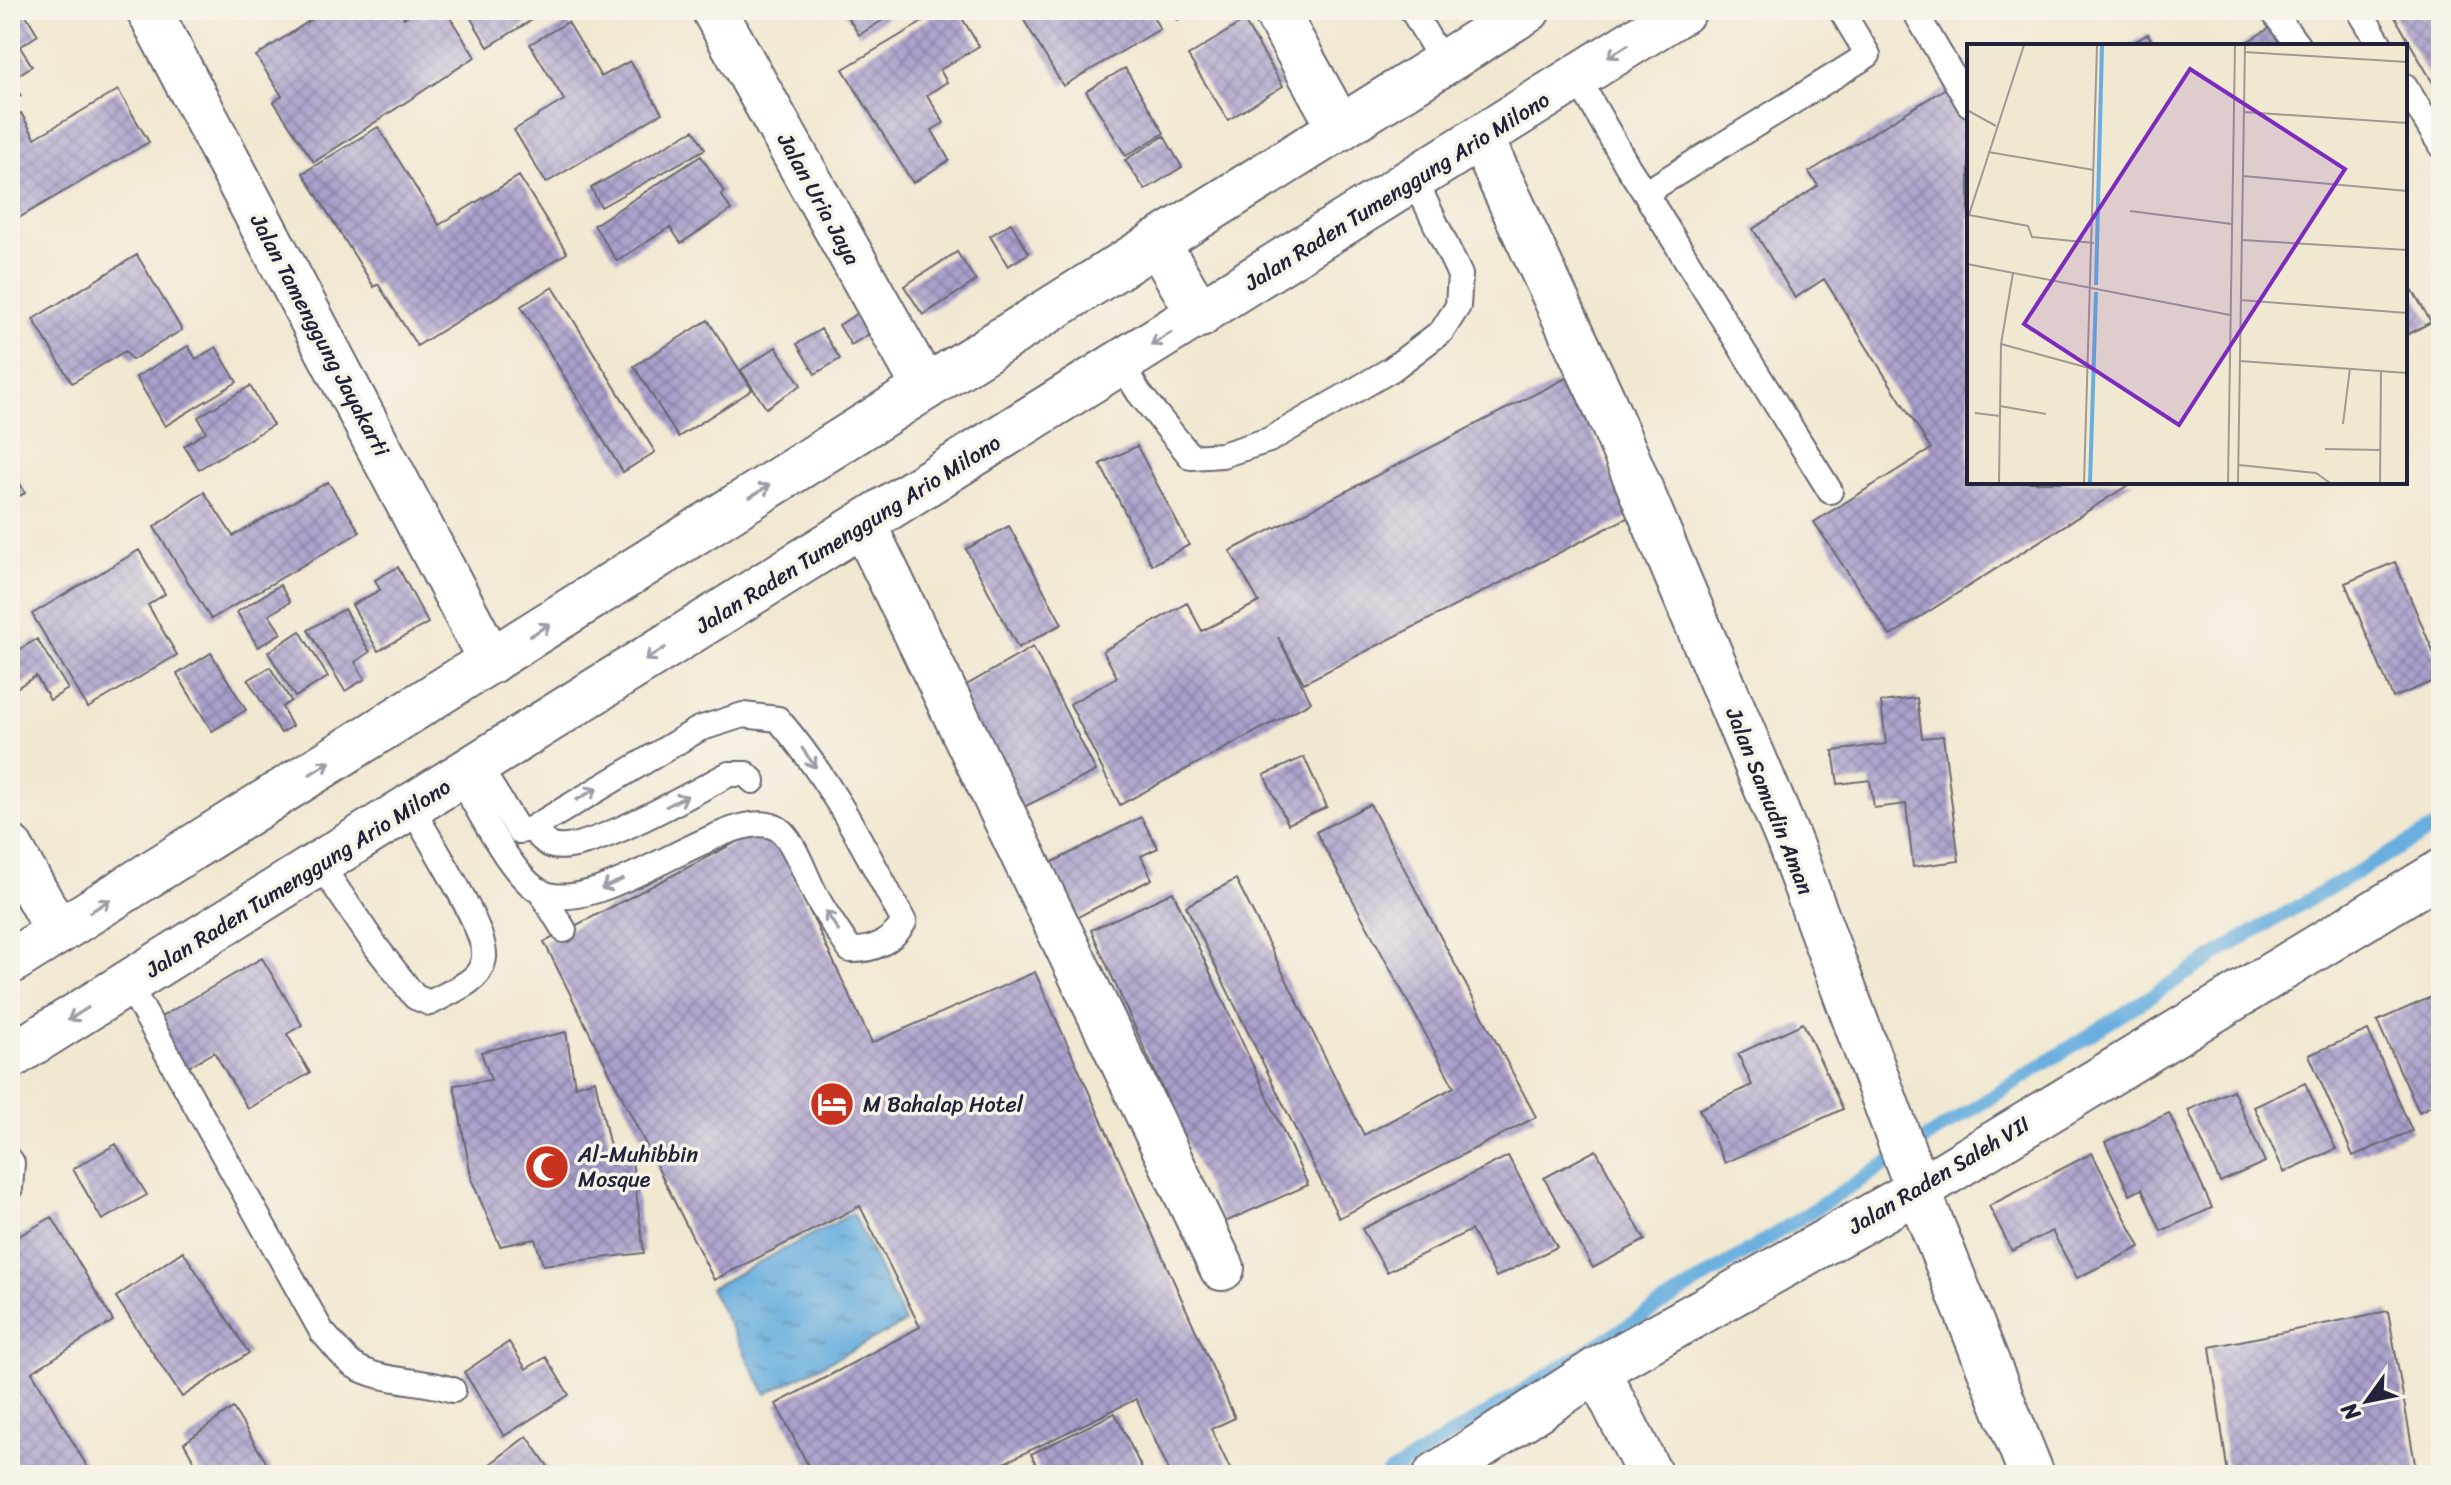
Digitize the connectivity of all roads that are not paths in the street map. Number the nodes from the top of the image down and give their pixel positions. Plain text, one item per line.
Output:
1 (149, 10) edge
2 (714, 10) edge
3 (1275, 10) edge
4 (1412, 10) edge
5 (1528, 10) edge
6 (1684, 10) edge
7 (1841, 10) edge
8 (1914, 10) edge
9 (2272, 10) edge
10 (2359, 10) edge
11 (2297, 44) edge
12 (2380, 44) edge
13 (1443, 63) junction
14 (1577, 77) junction
15 (2407, 89) edge
16 (1967, 101) edge
17 (1340, 128) junction
18 (1481, 138) junction
19 (2441, 146) edge
20 (1415, 180) junction
21 (1645, 193) junction
22 (1157, 242) junction
23 (1200, 315) junction
24 (1121, 364) junction
25 (925, 388) junction
26 (1830, 491) dead end
27 (864, 525) junction
28 (491, 661) junction
29 (469, 771) junction
30 (753, 781) dead end
31 (411, 807) junction
32 (531, 829) junction
33 (10, 847) edge
34 (320, 864) junction
35 (2441, 872) edge
36 (540, 891) junction
37 (564, 930) dead end
38 (58, 932) junction
39 (10, 962) edge
40 (128, 983) junction
41 (10, 1057) edge
42 (10, 1160) edge
43 (1909, 1165) junction
44 (10, 1188) edge
45 (1222, 1268) dead end
46 (1597, 1370) junction
47 (453, 1390) dead end
48 (1436, 1475) edge
49 (1650, 1475) edge
50 (2032, 1475) edge

1 - 28 main road, Jalan Tamenggung Jayakarti
2 - 25 main road, Jalan Uria Jaya
3 - 17 main road
4 - 13 lane
5 - 13 main road
6 -> 14 main road, Jalan Raden Tumenggung Ario Milono
7 - 21 lane
8 - 16 lane
9 - 11 lane
10 - 12 lane
13 - 17 main road
14 - 18 main road, Jalan Raden Tumenggung Ario Milono
14 - 21 lane
15 - 19 lane
17 - 22 main road
18 - 20 main road, Jalan Raden Tumenggung Ario Milono
18 - 43 main road, Jalan Samudin Aman
20 - 23 main road, Jalan Raden Tumenggung Ario Milono
20 - 24 lane
21 - 26 lane
22 - 23 main road
22 - 25 main road
23 -> 24 main road, Jalan Raden Tumenggung Ario Milono
24 - 27 main road, Jalan Raden Tumenggung Ario Milono
28 -> 25 main road
27 -> 29 main road, Jalan Raden Tumenggung Ario Milono
27 - 45 main road
38 -> 28 main road
29 - 31 main road, Jalan Raden Tumenggung Ario Milono
29 - 32 lane
29 - 36 lane
32 -> 30 lane
31 - 34 main road, Jalan Raden Tumenggung Ario Milono
31 - 34 lane
32 -> 36 lane
33 - 38 main road
34 - 40 main road, Jalan Raden Tumenggung Ario Milono
35 - 43 main road, Jalan Raden Saleh VII
36 - 37 lane
38 - 39 main road
40 -> 41 main road, Jalan Raden Tumenggung Ario Milono
40 - 47 lane
42 - 44 lane
43 - 46 main road, Jalan Raden Saleh VII
43 - 50 main road, Jalan Samudin Aman
46 - 48 main road, Jalan Raden Saleh VII
46 - 49 main road

